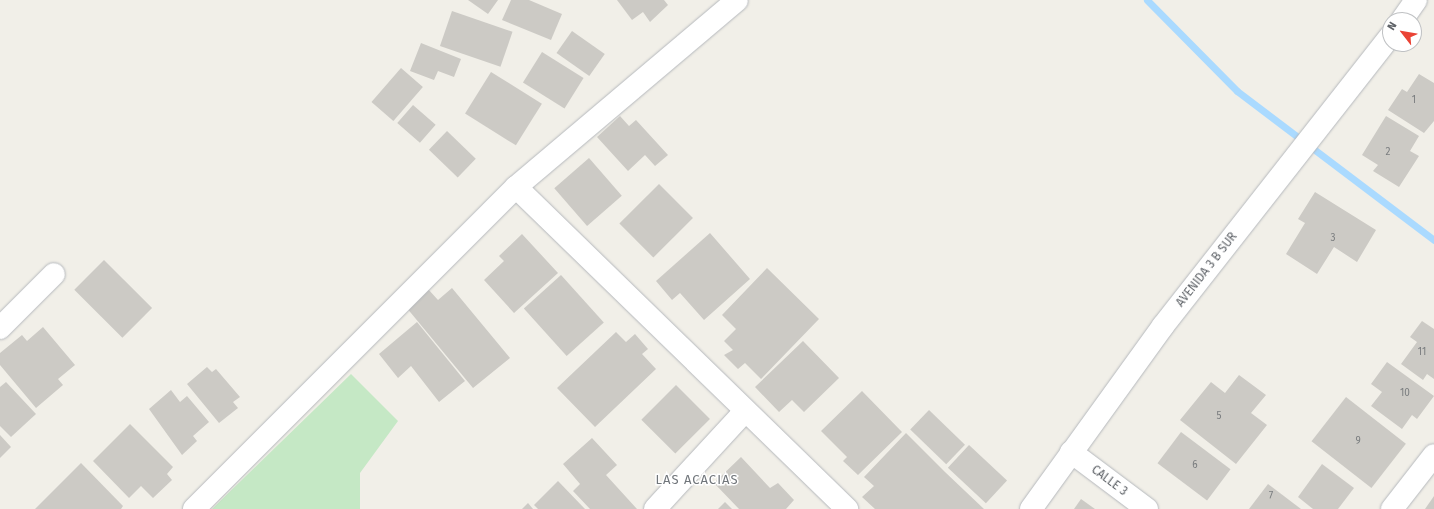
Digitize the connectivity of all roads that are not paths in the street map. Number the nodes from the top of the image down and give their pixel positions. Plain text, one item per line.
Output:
1 (737, 0) edge
2 (1416, 0) edge
3 (1408, 12) edge
4 (1382, 46) edge
5 (516, 187) junction
6 (54, 274) dead end
7 (0, 328) edge
8 (745, 411) junction
9 (1071, 452) junction
10 (1434, 455) edge
11 (194, 509) edge
12 (655, 509) edge
13 (847, 509) edge
14 (1031, 509) edge
15 (1147, 509) edge
16 (1392, 509) edge

1 - 5 street
2 - 3 street
4 - 9 street, AVENIDA 3 B SUR
5 - 8 street
5 - 11 street
6 - 7 street
8 - 12 street
8 - 13 street
9 - 14 street, AVENIDA 3 B SUR
9 - 15 street, CALLE 3
10 - 16 street

